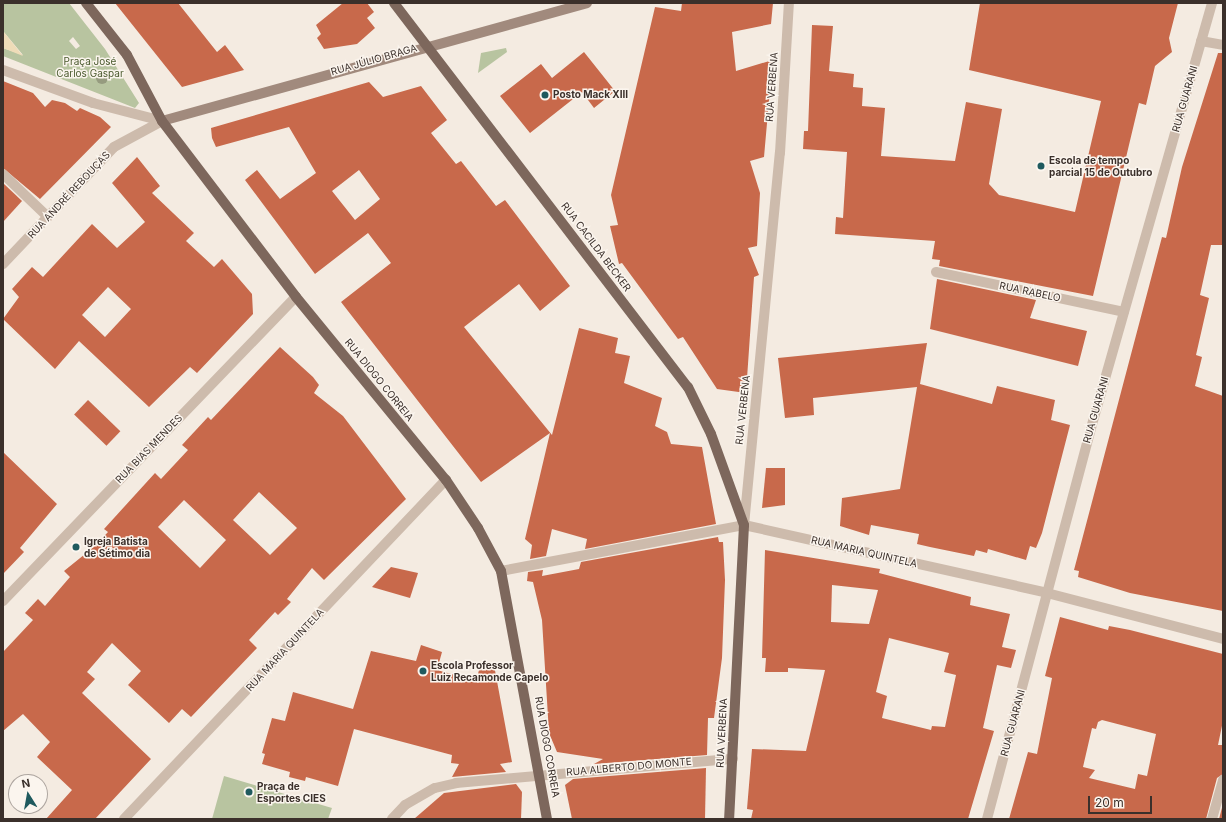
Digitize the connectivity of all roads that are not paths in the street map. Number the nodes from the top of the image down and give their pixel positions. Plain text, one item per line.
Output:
1 (86, 3) edge
2 (394, 3) edge
3 (586, 3) edge
4 (789, 3) edge
5 (1212, 3) edge
6 (1202, 41) junction
7 (427, 45) junction
8 (1223, 46) edge
9 (3, 70) edge
10 (162, 121) junction
11 (3, 174) edge
12 (48, 217) junction
13 (3, 264) edge
14 (936, 272) dead end
15 (296, 297) junction
16 (1124, 312) junction
17 (446, 480) junction
18 (744, 525) junction
19 (501, 571) junction
20 (1047, 594) junction
21 (3, 601) edge
22 (1223, 639) edge
23 (733, 759) junction
24 (540, 774) junction
25 (1223, 780) edge
26 (124, 819) edge
27 (392, 819) edge
28 (547, 819) edge
29 (729, 819) edge
30 (987, 819) edge
31 (1212, 819) edge

1 - 10 main road, RUA DIOGO CORREIA
2 - 7 main road, RUA CACILDA BECKER
3 - 7 street, RUA JÚLIO BRAGA
4 - 18 street, RUA VERBENA
5 - 6 street, RUA GUARANI
6 - 8 street
6 - 16 street, RUA GUARANI
7 - 10 street, RUA JÚLIO BRAGA
7 - 18 main road, RUA CACILDA BECKER
9 - 10 street
10 - 12 street, RUA ANDRÉ REBOUÇAS
10 - 15 main road, RUA DIOGO CORREIA
11 - 12 street
12 - 13 street, RUA ANDRÉ REBOUÇAS
14 - 16 street, RUA RABELO
15 - 17 main road, RUA DIOGO CORREIA
15 - 21 street, RUA BIAS MENDES
16 - 20 street, RUA GUARANI
17 - 19 main road, RUA DIOGO CORREIA
17 - 26 street, RUA MARIA QUINTELA
18 - 19 street, RUA MARIA QUINTELA
18 - 20 street, RUA MARIA QUINTELA
18 - 23 main road, RUA VERBENA
19 - 24 main road, RUA DIOGO CORREIA
20 - 22 street, RUA MARIA QUINTELA
20 - 30 street, RUA GUARANI
23 - 24 street, RUA ALBERTO DO MONTE
23 - 29 main road, RUA VERBENA
24 - 27 street, RUA ALBERTO DO MONTE
24 - 28 main road, RUA DIOGO CORREIA
25 - 31 street

